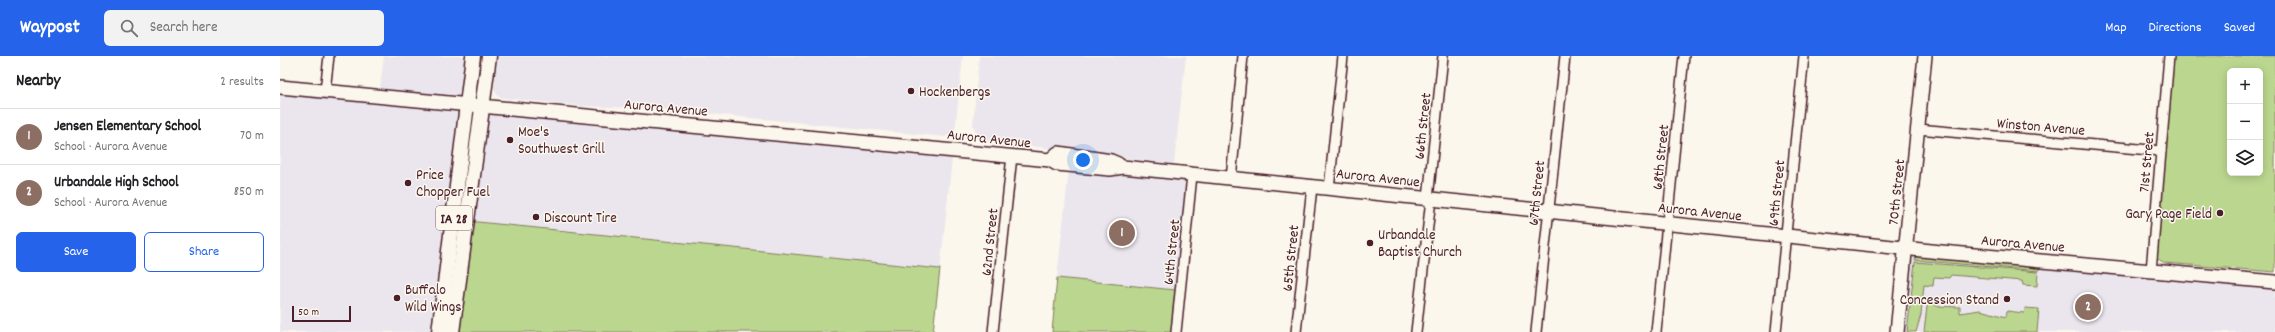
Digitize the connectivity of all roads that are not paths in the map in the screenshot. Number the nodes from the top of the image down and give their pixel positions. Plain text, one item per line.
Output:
1 (329, 56) edge
2 (473, 56) edge
3 (489, 56) edge
4 (1243, 56) edge
5 (1343, 56) edge
6 (1443, 56) edge
7 (1565, 56) edge
8 (1684, 56) edge
9 (1804, 56) edge
10 (1926, 56) edge
11 (2169, 56) edge
12 (280, 87) edge
13 (325, 91) junction
14 (468, 104) junction
15 (483, 105) junction
16 (1918, 129) junction
17 (2161, 151) junction
18 (1012, 156) junction
19 (1192, 175) junction
20 (1231, 178) junction
21 (1312, 187) junction
22 (1329, 188) junction
23 (1429, 199) junction
24 (1548, 211) junction
25 (1667, 224) junction
26 (1786, 236) junction
27 (1906, 248) junction
28 (2151, 271) junction
29 (2275, 282) edge
30 (439, 332) edge
31 (452, 332) edge
32 (993, 332) edge
33 (1176, 332) edge
34 (1296, 332) edge
35 (1416, 332) edge
36 (1536, 332) edge
37 (1656, 332) edge
38 (1776, 332) edge
39 (1898, 332) edge

1 - 13 street
2 - 14 main road, IA 28
3 - 15 main road, IA 28
4 - 20 street
5 - 22 street
6 - 23 street, 66th Street
7 - 24 street, 67th Street
8 - 25 street, 68th Street
9 - 26 street, 69th Street
10 - 16 street, 70th Street
11 - 17 street, 71st Street
12 - 13 street, Aurora Avenue
13 - 14 street, Aurora Avenue
14 - 15 street, Aurora Avenue
14 - 30 main road, IA 28
15 - 18 street, Aurora Avenue
15 - 31 main road, IA 28
16 - 17 street, Winston Avenue
16 - 27 street, 70th Street
17 - 28 street, 71st Street
18 - 19 street, Aurora Avenue
18 - 32 street, 62nd Street
19 - 20 street, Aurora Avenue
19 - 33 street, 64th Street
20 - 21 street, Aurora Avenue
21 - 22 street, Aurora Avenue
21 - 34 street, 65th Street
22 - 23 street, Aurora Avenue
23 - 24 street, Aurora Avenue
23 - 35 street, 66th Street
24 - 25 street, Aurora Avenue
24 - 36 street, 67th Street
25 - 26 street, Aurora Avenue
25 - 37 street, 68th Street
26 - 27 street, Aurora Avenue
26 - 38 street, 69th Street
27 - 28 street, Aurora Avenue
27 - 39 street, 70th Street
28 - 29 street, Aurora Avenue

